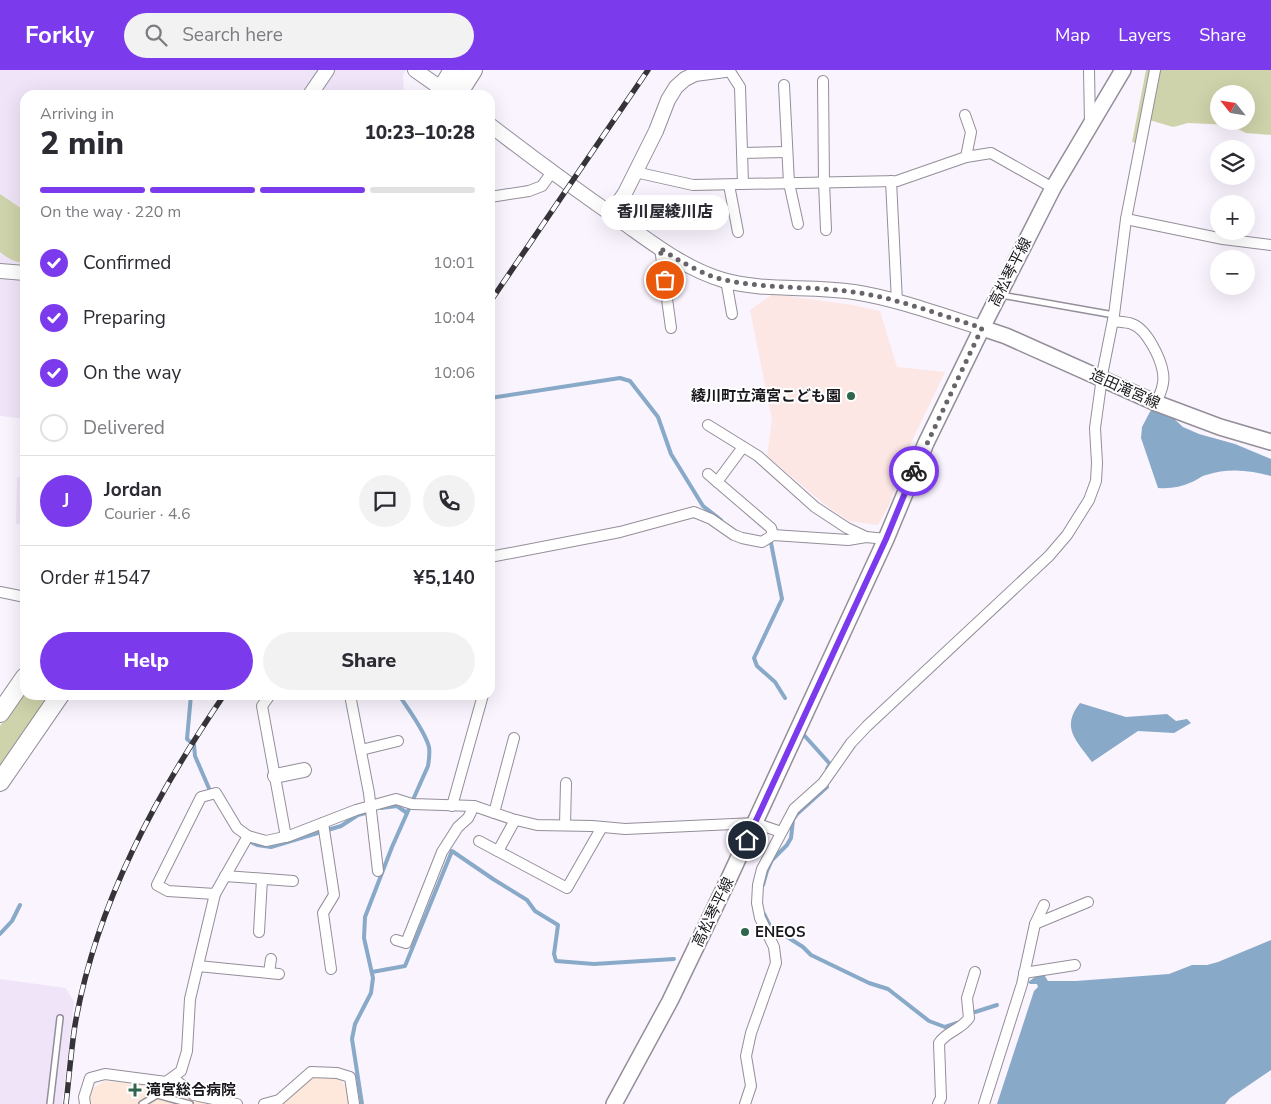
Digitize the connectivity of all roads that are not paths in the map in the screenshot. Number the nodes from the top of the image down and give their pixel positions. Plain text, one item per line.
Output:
1 (327, 70) edge
2 (415, 70) edge
3 (453, 70) edge
4 (473, 70) edge
5 (724, 70) edge
6 (728, 70) edge
7 (1089, 70) edge
8 (1123, 70) edge
9 (1155, 70) edge
10 (823, 81) dead end
11 (784, 85) dead end
12 (313, 90) edge
13 (441, 90) edge
14 (447, 90) edge
15 (450, 90) edge
16 (965, 115) dead end
17 (1090, 125) junction
18 (495, 129) edge
19 (787, 152) junction
20 (742, 153) junction
21 (966, 157) junction
22 (552, 172) junction
23 (635, 172) junction
24 (891, 181) junction
25 (824, 182) junction
26 (789, 183) junction
27 (744, 184) junction
28 (730, 185) junction
29 (1054, 188) junction
30 (495, 196) edge
31 (613, 215) junction
32 (1126, 218) junction
33 (798, 224) dead end
34 (826, 230) dead end
35 (738, 232) dead end
36 (1271, 245) edge
37 (660, 248) junction
38 (0, 272) edge
39 (20, 273) edge
40 (726, 280) junction
41 (999, 294) junction
42 (897, 302) junction
43 (732, 314) dead end
44 (1113, 318) junction
45 (671, 328) dead end
46 (982, 328) junction
47 (1102, 380) junction
48 (1156, 403) junction
49 (708, 424) dead end
50 (1271, 442) edge
51 (743, 447) junction
52 (708, 474) dead end
53 (717, 482) junction
54 (773, 535) junction
55 (866, 537) junction
56 (886, 539) junction
57 (495, 555) edge
58 (20, 591) edge
59 (4, 593) edge
60 (20, 597) edge
61 (20, 684) edge
62 (57, 700) edge
63 (266, 700) edge
64 (351, 700) edge
65 (482, 700) edge
66 (0, 713) edge
67 (514, 738) dead end
68 (398, 741) dead end
69 (361, 750) junction
70 (304, 770) dead end
71 (275, 776) junction
72 (0, 782) edge
73 (566, 783) dead end
74 (452, 806) junction
75 (474, 806) junction
76 (371, 809) junction
77 (494, 813) junction
78 (515, 820) junction
79 (754, 822) junction
80 (565, 825) junction
81 (602, 827) junction
82 (324, 828) junction
83 (781, 832) junction
84 (286, 837) junction
85 (246, 839) junction
86 (480, 841) dead end
87 (498, 851) junction
88 (378, 871) dead end
89 (225, 876) junction
90 (262, 879) junction
91 (293, 881) dead end
92 (215, 894) junction
93 (1088, 902) dead end
94 (1044, 904) dead end
95 (1035, 924) junction
96 (259, 932) dead end
97 (396, 940) dead end
98 (270, 959) dead end
99 (1075, 965) dead end
100 (198, 966) junction
101 (331, 969) dead end
102 (975, 972) dead end
103 (1024, 973) junction
104 (60, 1018) dead end
105 (173, 1078) junction
106 (50, 1104) edge
107 (85, 1104) edge
108 (142, 1104) edge
109 (190, 1104) edge
110 (237, 1104) edge
111 (264, 1104) edge
112 (354, 1104) edge
113 (614, 1104) edge
114 (745, 1104) edge
115 (938, 1104) edge
116 (984, 1104) edge

1 - 12 street
2 - 13 street
3 - 14 highway
4 - 15 highway
5 - 23 street
6 - 20 street
7 - 17 street
8 - 17 main road, 高松琴平線
9 - 32 street
10 - 25 street
11 - 19 street
16 - 21 street
17 - 29 main road, 高松琴平線
18 - 22 street
19 - 20 street
19 - 26 street
20 - 27 street
21 - 24 street
21 - 29 street
22 - 30 street
22 - 31 street
23 - 28 street
23 - 31 street
24 - 25 street
24 - 42 street
25 - 26 street
25 - 34 street
26 - 27 street
26 - 33 street
27 - 28 street
28 - 35 street
29 - 41 main road, 高松琴平線
31 - 37 street
32 - 36 street
32 - 44 street
37 - 40 street
37 - 45 street
38 - 39 street
40 - 42 street
40 - 43 street
41 - 44 lane
41 - 46 main road, 高松琴平線
42 - 46 street
44 - 47 street
44 - 48 street
46 - 47 main road, 造田滝宮線
46 - 56 main road, 高松琴平線
47 - 48 main road, 造田滝宮線
47 - 83 street
48 - 50 main road, 造田滝宮線
49 - 51 street
51 - 53 street
51 - 55 street
52 - 53 street
53 - 54 street
54 - 55 street
54 - 57 street
55 - 56 street
56 - 79 main road, 高松琴平線
58 - 59 street
59 - 60 street
61 - 66 highway
62 - 72 highway
63 - 71 street
64 - 69 street
65 - 74 street
67 - 77 street
68 - 69 street
69 - 76 street
70 - 71 street
71 - 84 street
73 - 80 street
74 - 75 street
74 - 76 street
75 - 77 street
75 - 97 street
76 - 82 street
76 - 88 street
77 - 78 street
78 - 80 street
78 - 87 street
79 - 81 street
79 - 83 street
79 - 113 main road, 高松琴平線
80 - 81 street
81 - 87 street
82 - 84 street
82 - 101 street
83 - 114 street
84 - 85 street
85 - 89 street
85 - 92 street
86 - 87 street
89 - 90 street
89 - 92 street
90 - 91 street
90 - 96 street
92 - 100 street
93 - 95 street
94 - 95 street
95 - 103 street
98 - 100 street
99 - 103 street
100 - 105 street
102 - 115 street
103 - 116 street
104 - 106 lane
105 - 107 street
105 - 110 street
108 - 109 lane
111 - 112 street

